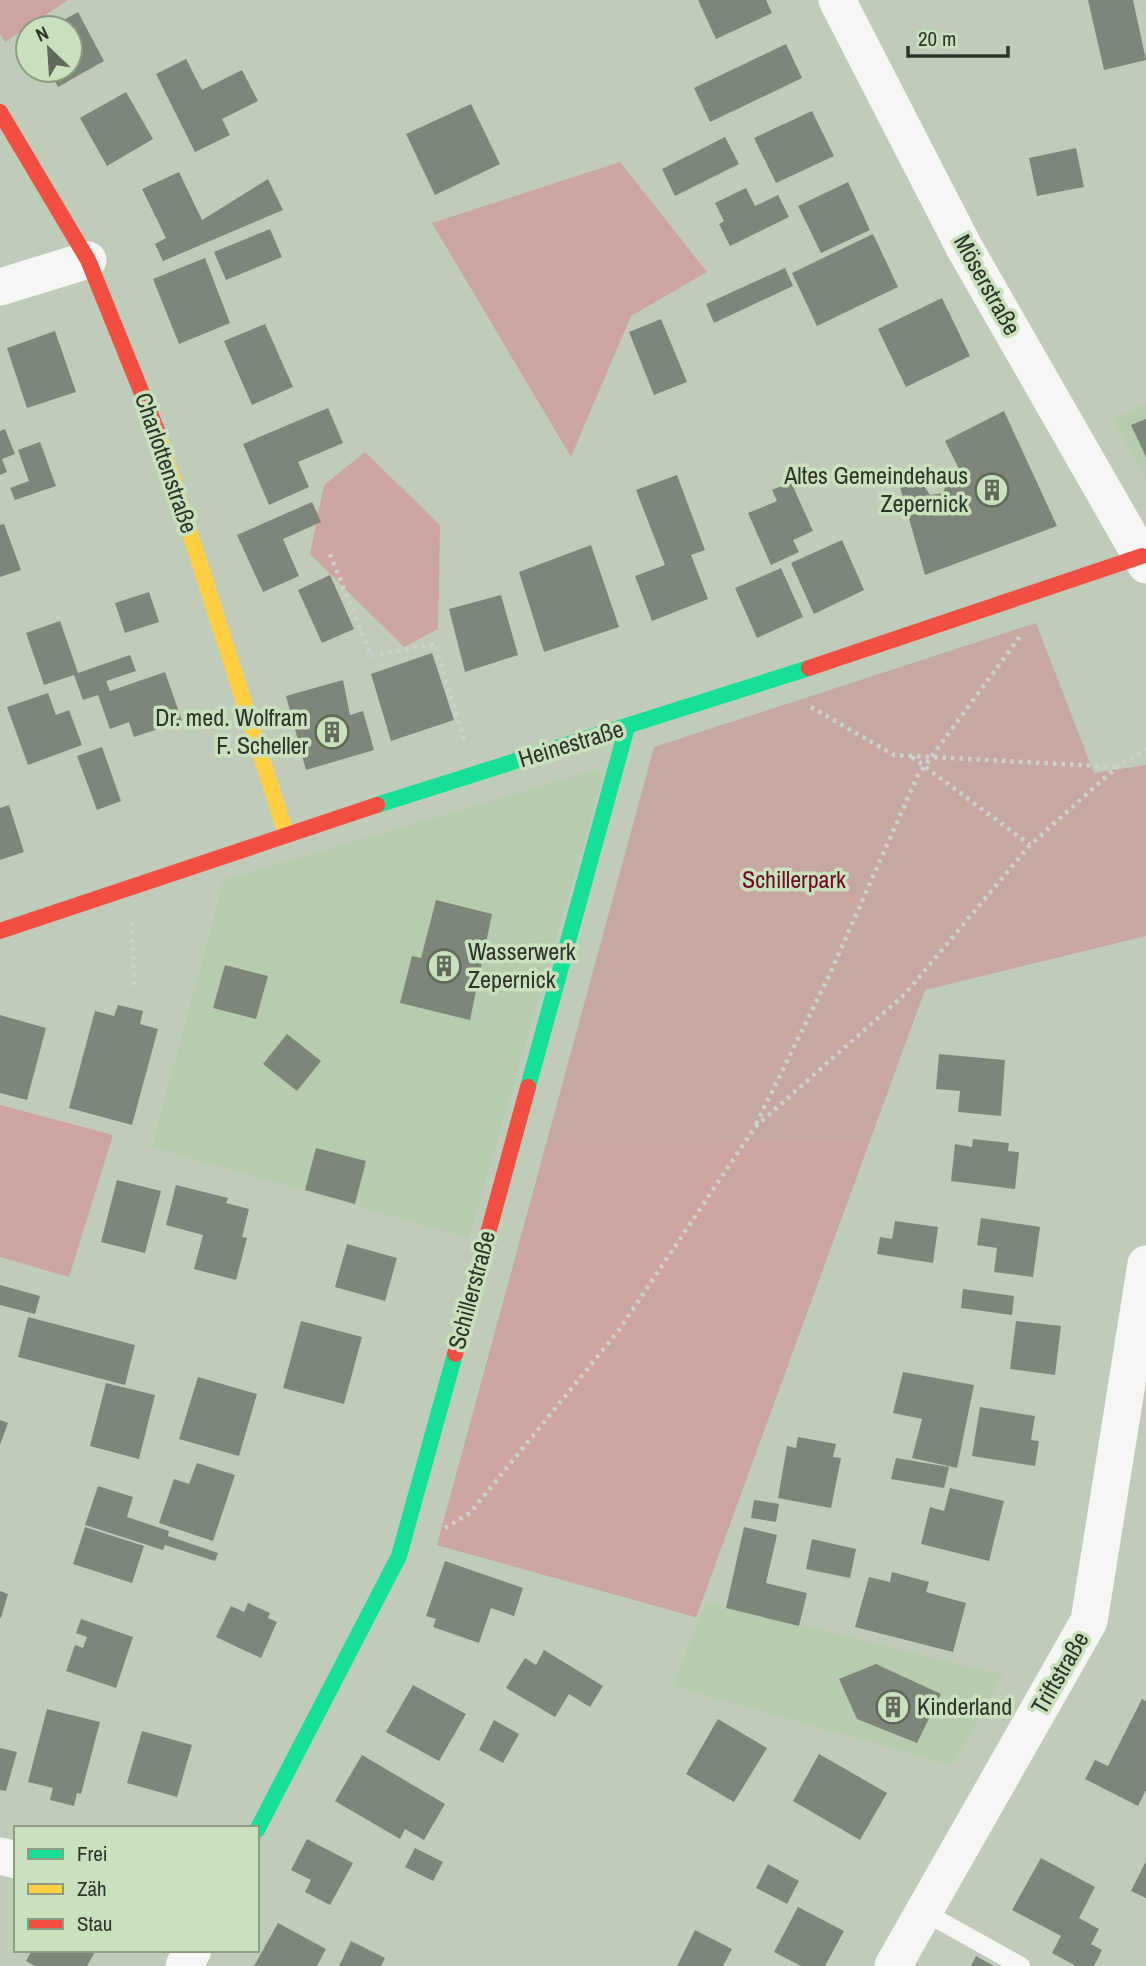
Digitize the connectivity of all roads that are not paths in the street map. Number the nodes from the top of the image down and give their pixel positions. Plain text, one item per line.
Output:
1 (837, 0) edge
2 (0, 112) edge
3 (88, 260) junction
4 (0, 287) edge
5 (1144, 561) edge
6 (627, 727) junction
7 (286, 834) junction
8 (0, 931) edge
9 (1146, 1264) edge
10 (259, 1826) edge
11 (924, 1912) junction
12 (893, 1966) edge
13 (1021, 1966) edge

1 - 5 street, Möserstraße
2 - 3 street, Charlottenstraße
3 - 4 street
3 - 7 street, Charlottenstraße
5 - 6 street, Heinestraße
6 - 7 street, Heinestraße
6 - 10 street, Schillerstraße
7 - 8 street, Heinestraße
9 - 11 street, Triftstraße
11 - 12 street, Triftstraße
11 - 13 lane

